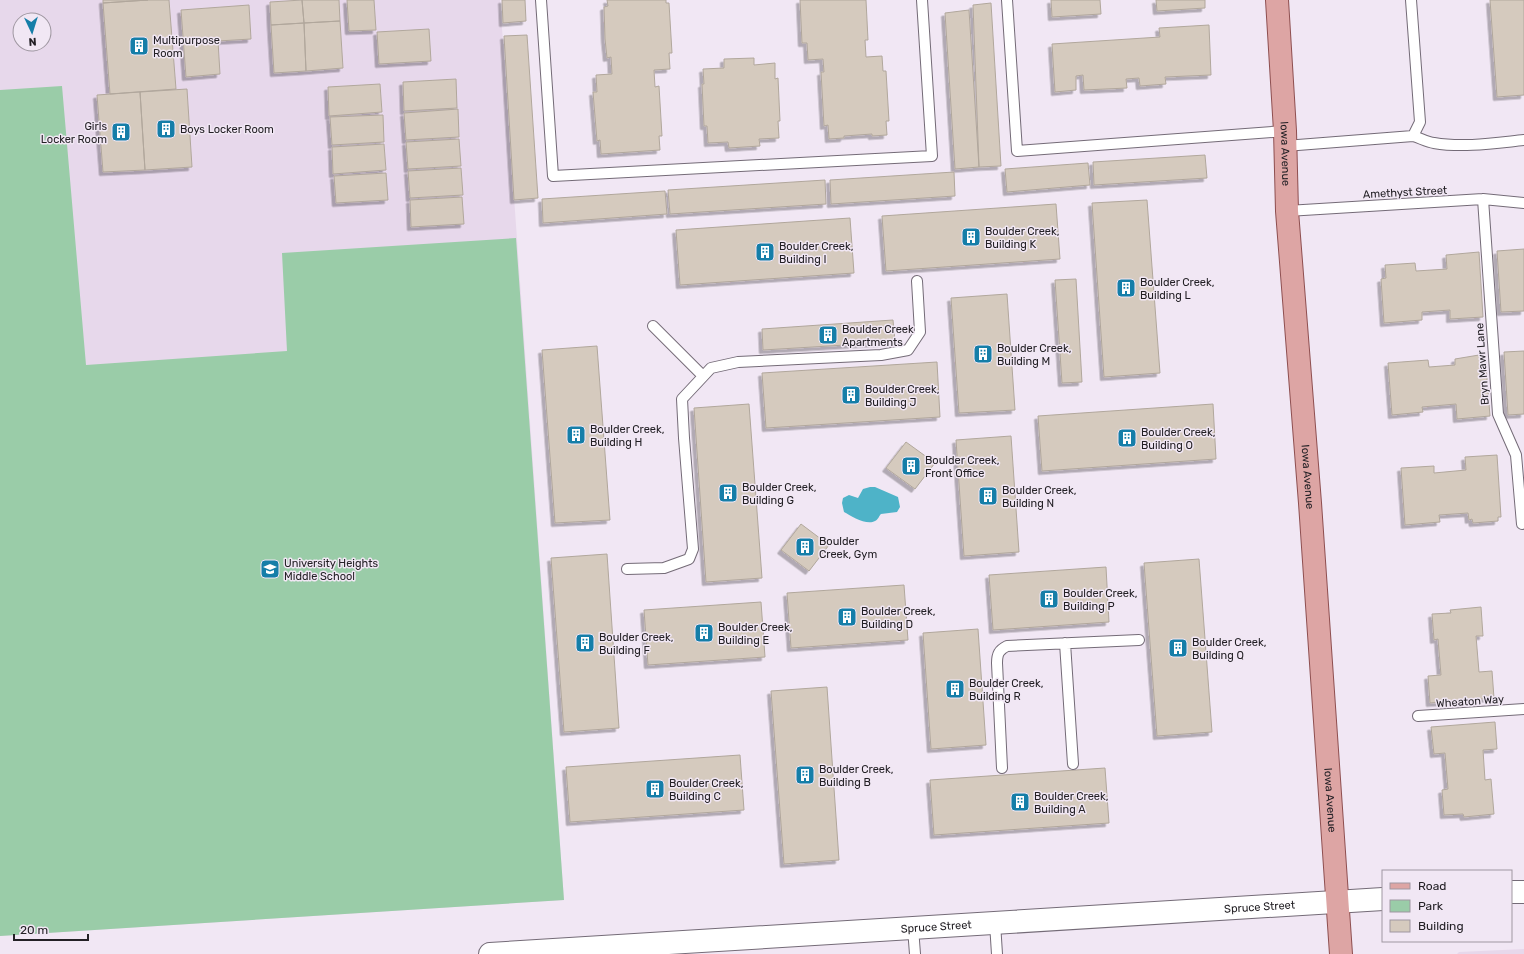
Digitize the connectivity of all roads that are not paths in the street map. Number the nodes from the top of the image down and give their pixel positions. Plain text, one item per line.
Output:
1 (541, 0) edge
2 (922, 0) edge
3 (1007, 0) edge
4 (1277, 0) edge
5 (1411, 0) edge
6 (1413, 136) junction
7 (1285, 139) junction
8 (1524, 140) edge
9 (1483, 199) junction
10 (1524, 203) edge
11 (1287, 211) junction
12 (917, 281) dead end
13 (653, 326) dead end
14 (703, 376) junction
15 (1522, 524) dead end
16 (627, 569) dead end
17 (1140, 640) dead end
18 (1065, 643) junction
19 (1524, 709) edge
20 (1418, 716) dead end
21 (1074, 764) dead end
22 (1002, 768) dead end
23 (1512, 892) edge
24 (1524, 892) edge
25 (1382, 899) edge
26 (1338, 901) junction
27 (995, 923) junction
28 (913, 928) junction
29 (644, 949) edge
30 (563, 952) edge
31 (490, 954) edge
32 (914, 954) edge
33 (997, 954) edge
34 (1341, 954) edge

1 - 2 lane
3 - 7 lane
4 - 7 main road, Iowa Avenue
5 - 6 lane
6 - 7 lane
6 - 8 lane
7 - 11 main road, Iowa Avenue
9 - 10 lane, Amethyst Street
9 - 11 lane, Amethyst Street
9 - 15 lane, Bryn Mawr Lane
11 - 26 main road, Iowa Avenue
12 - 14 lane
13 - 14 lane
14 - 16 lane
17 - 18 lane
18 - 21 lane
18 - 22 lane
19 - 20 lane, Wheaton Way
23 - 24 street
25 - 26 street, Spruce Street
26 - 27 street, Spruce Street
26 - 34 main road, Iowa Avenue
27 - 28 street, Spruce Street
27 - 33 lane
28 - 29 street, Spruce Street
28 - 32 lane
29 - 30 street, Spruce Street
30 - 31 street, Spruce Street

